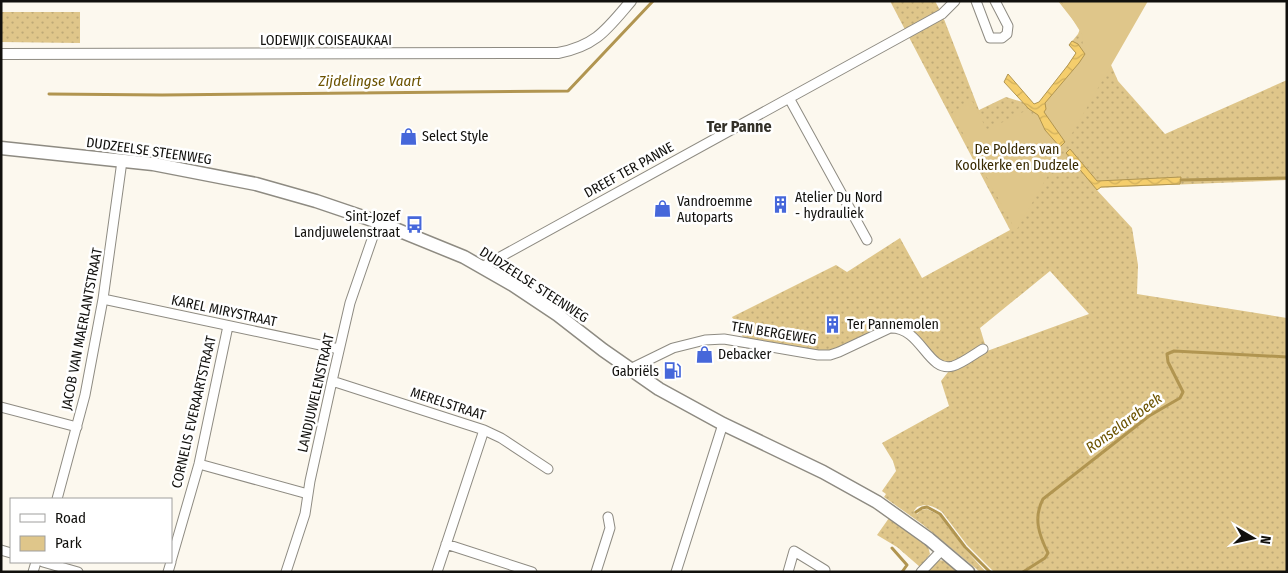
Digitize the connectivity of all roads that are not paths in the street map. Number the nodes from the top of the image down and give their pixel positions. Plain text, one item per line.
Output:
1 (631, 1) edge
2 (955, 1) edge
3 (976, 1) edge
4 (995, 1) edge
5 (1, 54) edge
6 (789, 98) junction
7 (1, 148) edge
8 (122, 161) junction
9 (378, 222) junction
10 (867, 240) dead end
11 (482, 267) junction
12 (104, 299) junction
13 (228, 326) junction
14 (983, 348) dead end
15 (339, 349) junction
16 (630, 369) junction
17 (332, 381) junction
18 (1, 407) edge
19 (723, 424) junction
20 (77, 428) junction
21 (484, 430) junction
22 (199, 464) junction
23 (548, 469) dead end
24 (308, 494) junction
25 (57, 498) edge
26 (608, 517) dead end
27 (446, 544) junction
28 (942, 550) junction
29 (172, 558) edge
30 (46, 563) edge
31 (78, 572) edge
32 (286, 572) edge
33 (437, 572) edge
34 (532, 572) edge
35 (596, 572) edge
36 (676, 572) edge
37 (788, 572) edge
38 (823, 572) edge
39 (921, 572) edge
40 (968, 572) edge

1 - 5 street, LODEWIJK COISEAUKAAI
2 - 6 street, DREEF TER PANNE
3 - 4 street
6 - 10 street
6 - 11 street, DREEF TER PANNE
7 - 8 main road, DUDZEELSE STEENWEG
8 - 9 main road, DUDZEELSE STEENWEG
8 - 12 street, JACOB VAN MAERLANTSTRAAT
9 - 11 main road, DUDZEELSE STEENWEG
9 - 15 street, LANDJUWELENSTRAAT
11 - 16 main road, DUDZEELSE STEENWEG
12 - 13 street, KAREL MIRYSTRAAT
12 - 20 street, JACOB VAN MAERLANTSTRAAT
13 - 15 street, KAREL MIRYSTRAAT
13 - 22 street, CORNELIS EVERAARTSTRAAT
14 - 16 street, TEN BERGEWEG
15 - 17 street, LANDJUWELENSTRAAT
16 - 19 main road, DUDZEELSE STEENWEG
17 - 21 street, MERELSTRAAT
17 - 24 street, LANDJUWELENSTRAAT
18 - 20 street
19 - 28 main road, DUDZEELSE STEENWEG
19 - 36 street
20 - 25 street, JACOB VAN MAERLANTSTRAAT
21 - 23 street, MERELSTRAAT
21 - 27 street
22 - 24 street
22 - 29 street, CORNELIS EVERAARTSTRAAT
24 - 32 street, LANDJUWELENSTRAAT
26 - 35 street
27 - 33 street
27 - 34 street
28 - 39 street
28 - 40 main road, DUDZEELSE STEENWEG
30 - 31 street
37 - 38 street

